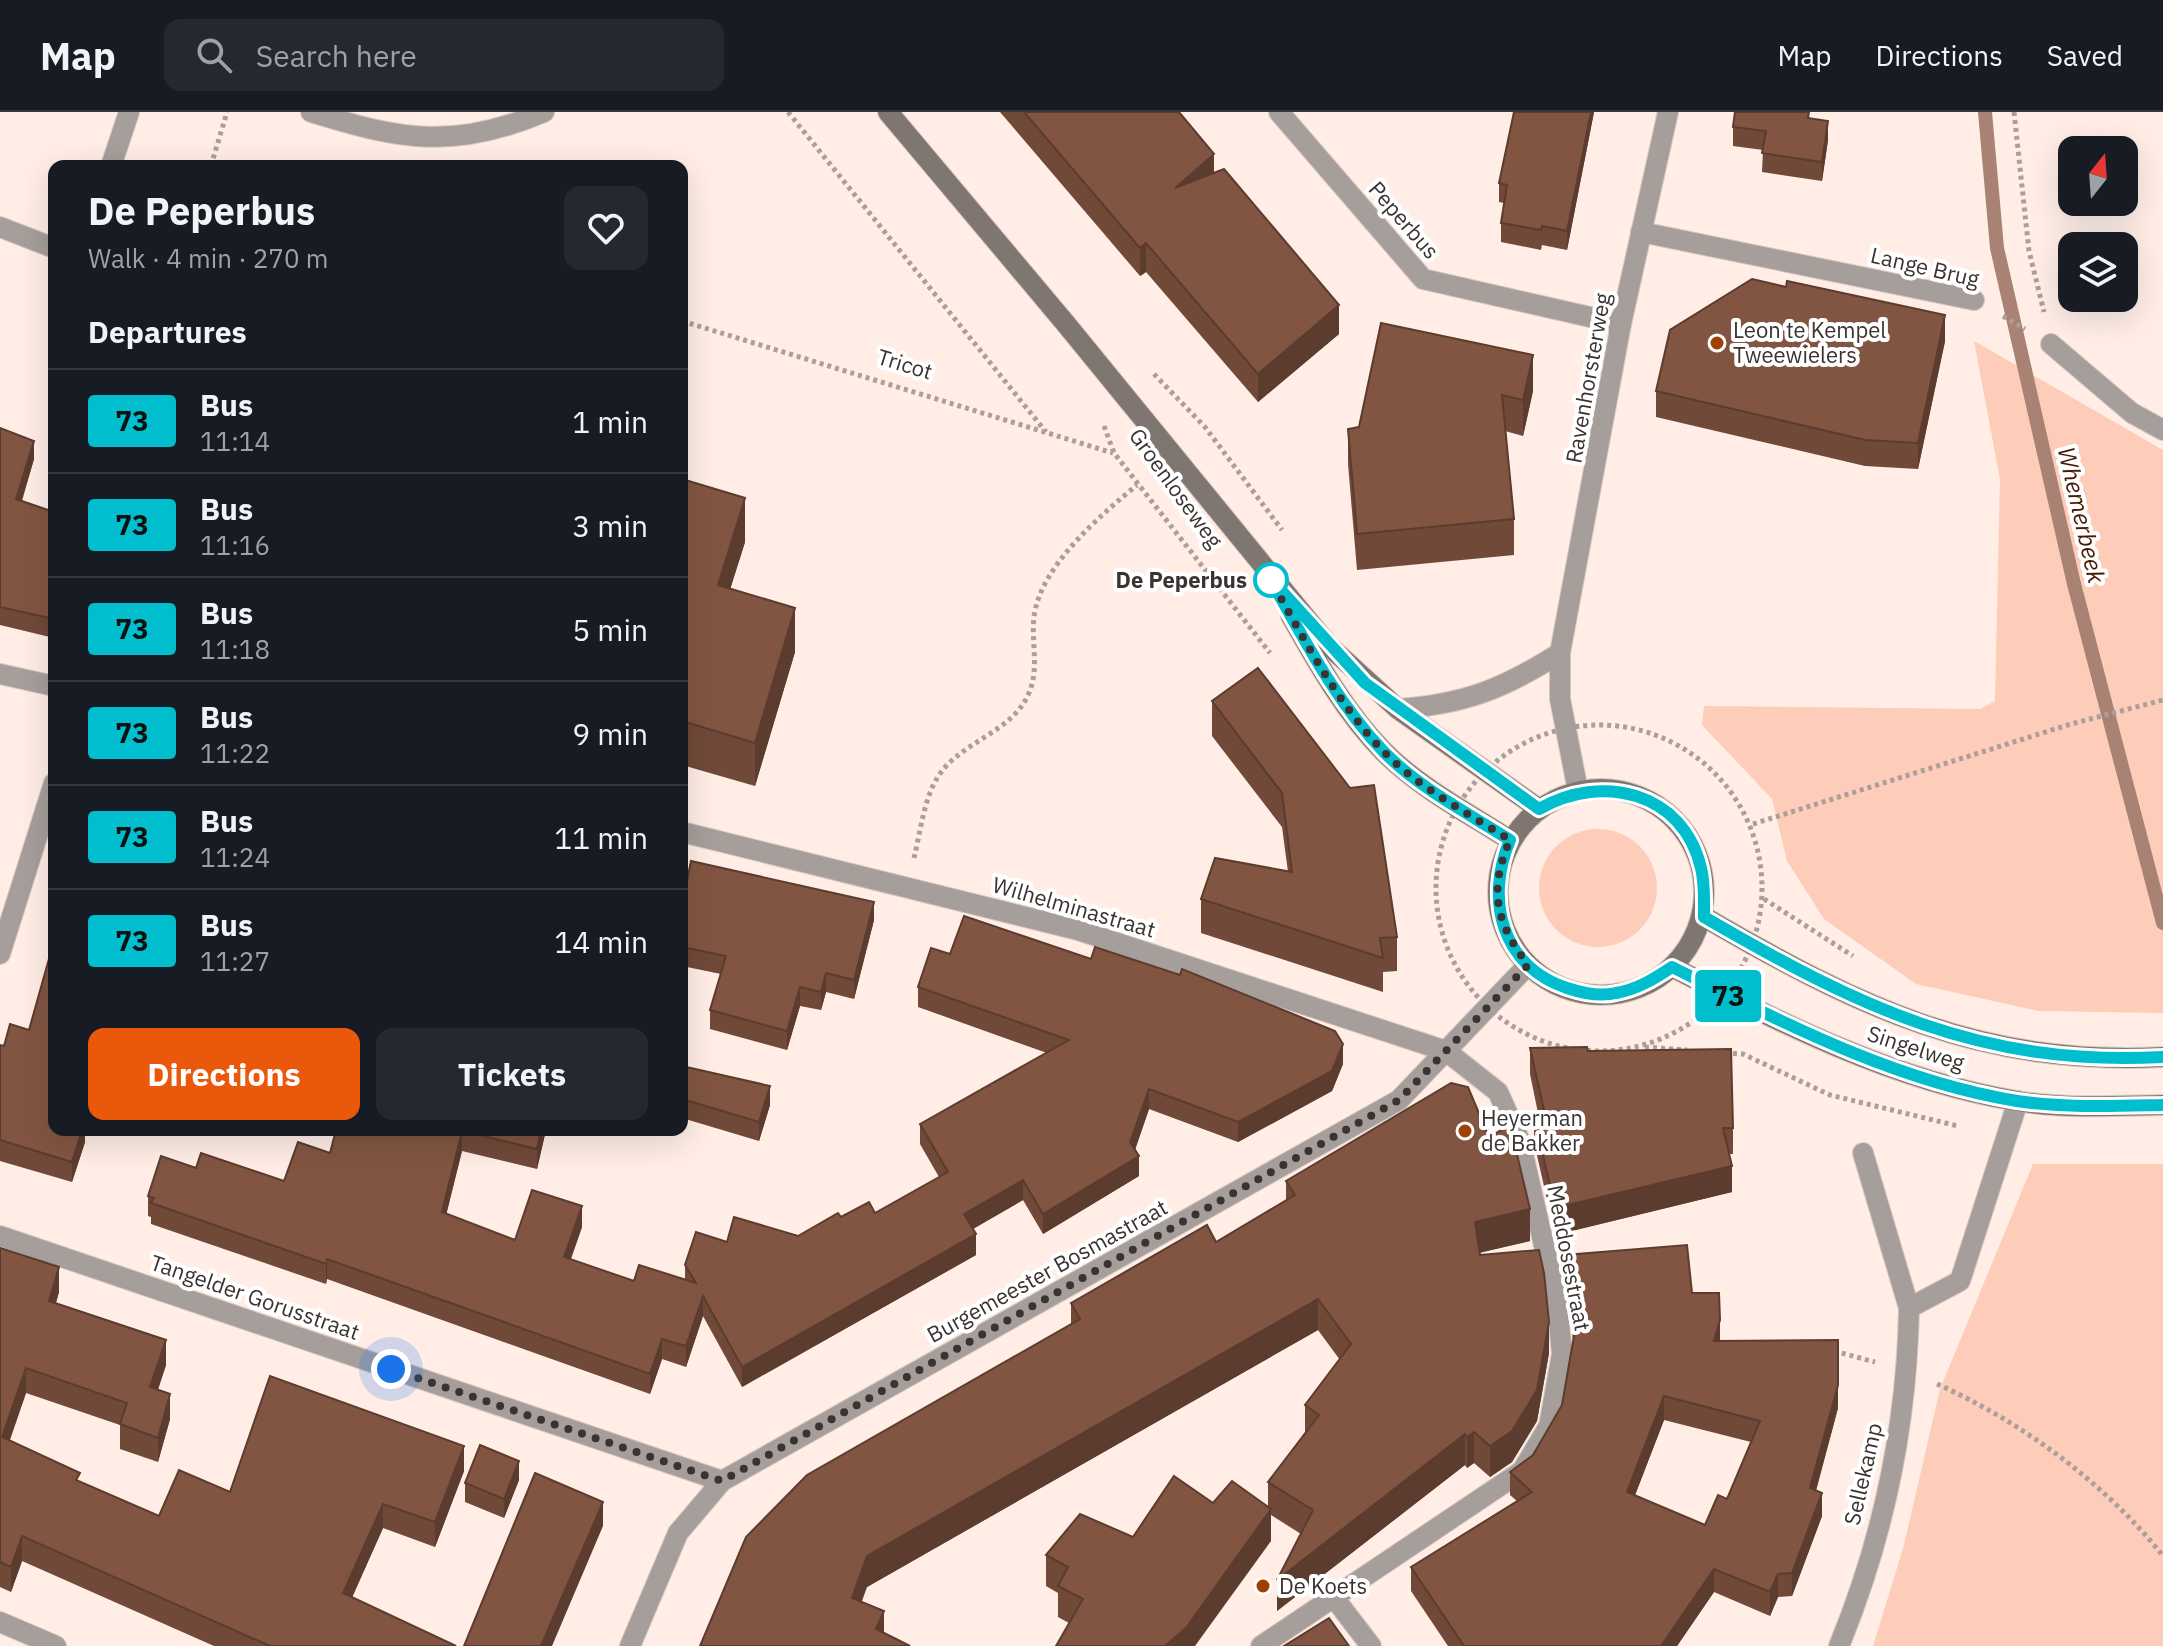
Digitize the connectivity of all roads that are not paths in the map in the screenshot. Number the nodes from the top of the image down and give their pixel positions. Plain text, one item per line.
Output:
1 (129, 112) edge
2 (311, 112) edge
3 (544, 112) edge
4 (888, 112) edge
5 (1279, 112) edge
6 (1668, 112) edge
7 (113, 160) edge
8 (0, 227) edge
9 (1641, 232) junction
10 (48, 246) edge
11 (1974, 300) road end
12 (1621, 324) junction
13 (2051, 344) road end
14 (2163, 430) edge
15 (1269, 577) junction
16 (1560, 653) junction
17 (0, 674) edge
18 (48, 685) edge
19 (1398, 709) junction
20 (1578, 791) junction
21 (48, 802) edge
22 (1539, 809) junction
23 (688, 833) edge
24 (1510, 840) junction
25 (1704, 917) junction
26 (0, 954) edge
27 (1528, 965) junction
28 (1672, 967) junction
29 (1446, 1051) junction
30 (2163, 1057) edge
31 (2018, 1101) junction
32 (2163, 1105) edge
33 (1863, 1153) dead end
34 (0, 1236) edge
35 (1909, 1308) junction
36 (722, 1481) junction
37 (1335, 1599) junction
38 (0, 1622) edge
39 (56, 1646) edge
40 (630, 1646) edge
41 (1261, 1646) edge
42 (1371, 1646) edge
43 (1839, 1646) edge

1 - 7 street
2 - 3 street
4 - 15 main road, Groenloseweg
5 - 12 street, Peperbus
6 - 9 street, Ravenhorsterweg
8 - 10 street
9 - 11 street, Lange Brug
9 - 12 street, Ravenhorsterweg
12 - 16 street, Ravenhorsterweg
13 - 14 street
15 - 19 main road, Groenloseweg
15 - 24 main road, Groenloseweg
16 - 19 street
16 - 20 street, Ravenhorsterweg
17 - 18 street
19 - 22 main road, Groenloseweg
20 - 22 main road
20 - 25 main road
21 - 26 street
22 - 24 main road
23 - 29 street, Wilhelminastraat
24 - 27 main road
25 - 28 main road
25 - 30 main road, Singelweg
27 - 28 main road
27 - 29 street, Burgemeester Bosmastraat
28 - 31 main road, Singelweg
29 - 36 street, Burgemeester Bosmastraat
29 - 37 street, Meddosestraat
31 - 32 main road, Singelweg
31 - 35 street
33 - 35 street, Sellekamp
34 - 36 street, Tangelder Gorusstraat
35 - 43 street, Sellekamp
36 - 40 street, Burgemeester Bosmastraat
37 - 41 street, Meddosestraat
37 - 42 street
38 - 39 street

